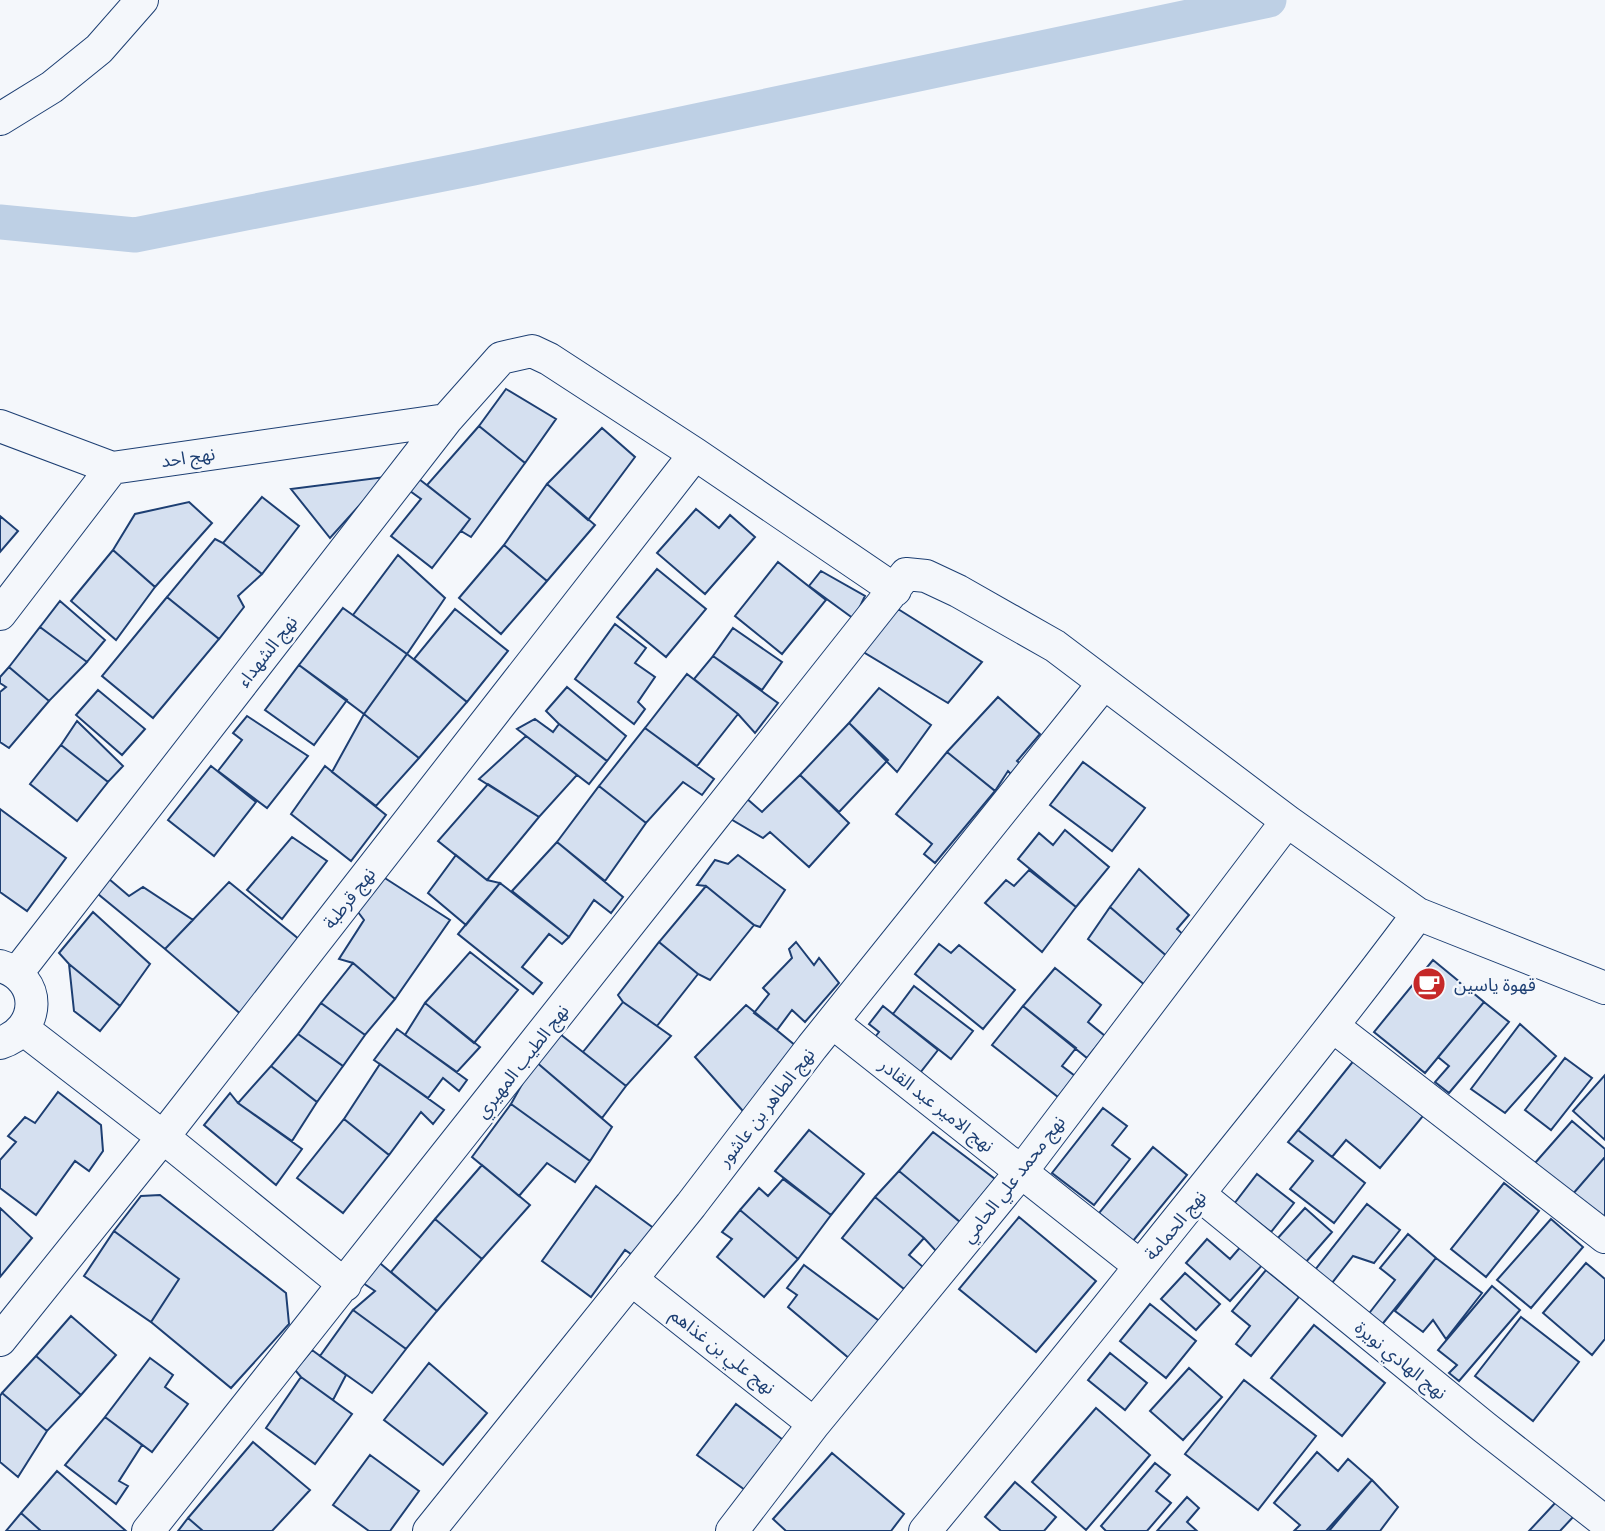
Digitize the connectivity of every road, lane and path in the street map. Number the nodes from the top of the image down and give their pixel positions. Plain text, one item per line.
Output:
1 (142, 0) edge
2 (0, 119) edge
3 (446, 420) junction
4 (0, 426) edge
5 (695, 454) junction
6 (112, 468) junction
7 (895, 590) junction
8 (0, 614) edge
9 (1104, 683) junction
10 (1287, 821) junction
11 (1418, 914) junction
12 (8, 970) edge
13 (1605, 988) edge
14 (832, 1022) junction
15 (1334, 1027) junction
16 (12, 1036) edge
17 (163, 1137) junction
18 (1021, 1172) junction
19 (1200, 1195) junction
20 (1605, 1237) edge
21 (1140, 1266) junction
22 (632, 1279) junction
23 (345, 1284) junction
24 (0, 1340) edge
25 (814, 1424) junction
26 (1605, 1522) edge
27 (148, 1531) edge
28 (429, 1531) edge
29 (732, 1531) edge
30 (925, 1531) edge

1 - 2 street
3 - 5 street, نهج الشهداء
3 - 6 street, نهج احد
3 - 12 street, نهج الشهداء
4 - 6 street
5 - 7 street
5 - 17 street, نهج قرطبة
6 - 8 street
7 - 9 street
7 - 23 street, نهج الطيب المهيري
9 - 10 street
9 - 14 street, نهج الطاهر بن عاشور
10 - 11 street
10 - 18 street, نهج محمد علي الحامي
11 - 13 street
11 - 15 street, نهج الحمامة
12 - 16 street
14 - 18 street, نهج الامير عبد القادر
14 - 22 street, نهج الطاهر بن عاشور
15 - 19 street, نهج الحمامة
15 - 20 street
16 - 17 street
17 - 23 street
17 - 24 street, نهج قرطبة
18 - 21 street, نهج الامير عبد القادر
18 - 25 street, نهج محمد علي الحامي
19 - 21 street, نهج الحمامة
19 - 26 street, نهج الهادي نويرة
21 - 30 street, نهج الحمامة
22 - 25 street, نهج علي بن غذاهم
22 - 28 street, نهج الطاهر بن عاشور
23 - 27 street, نهج الطيب المهيري
25 - 29 street, نهج محمد علي الحامي

